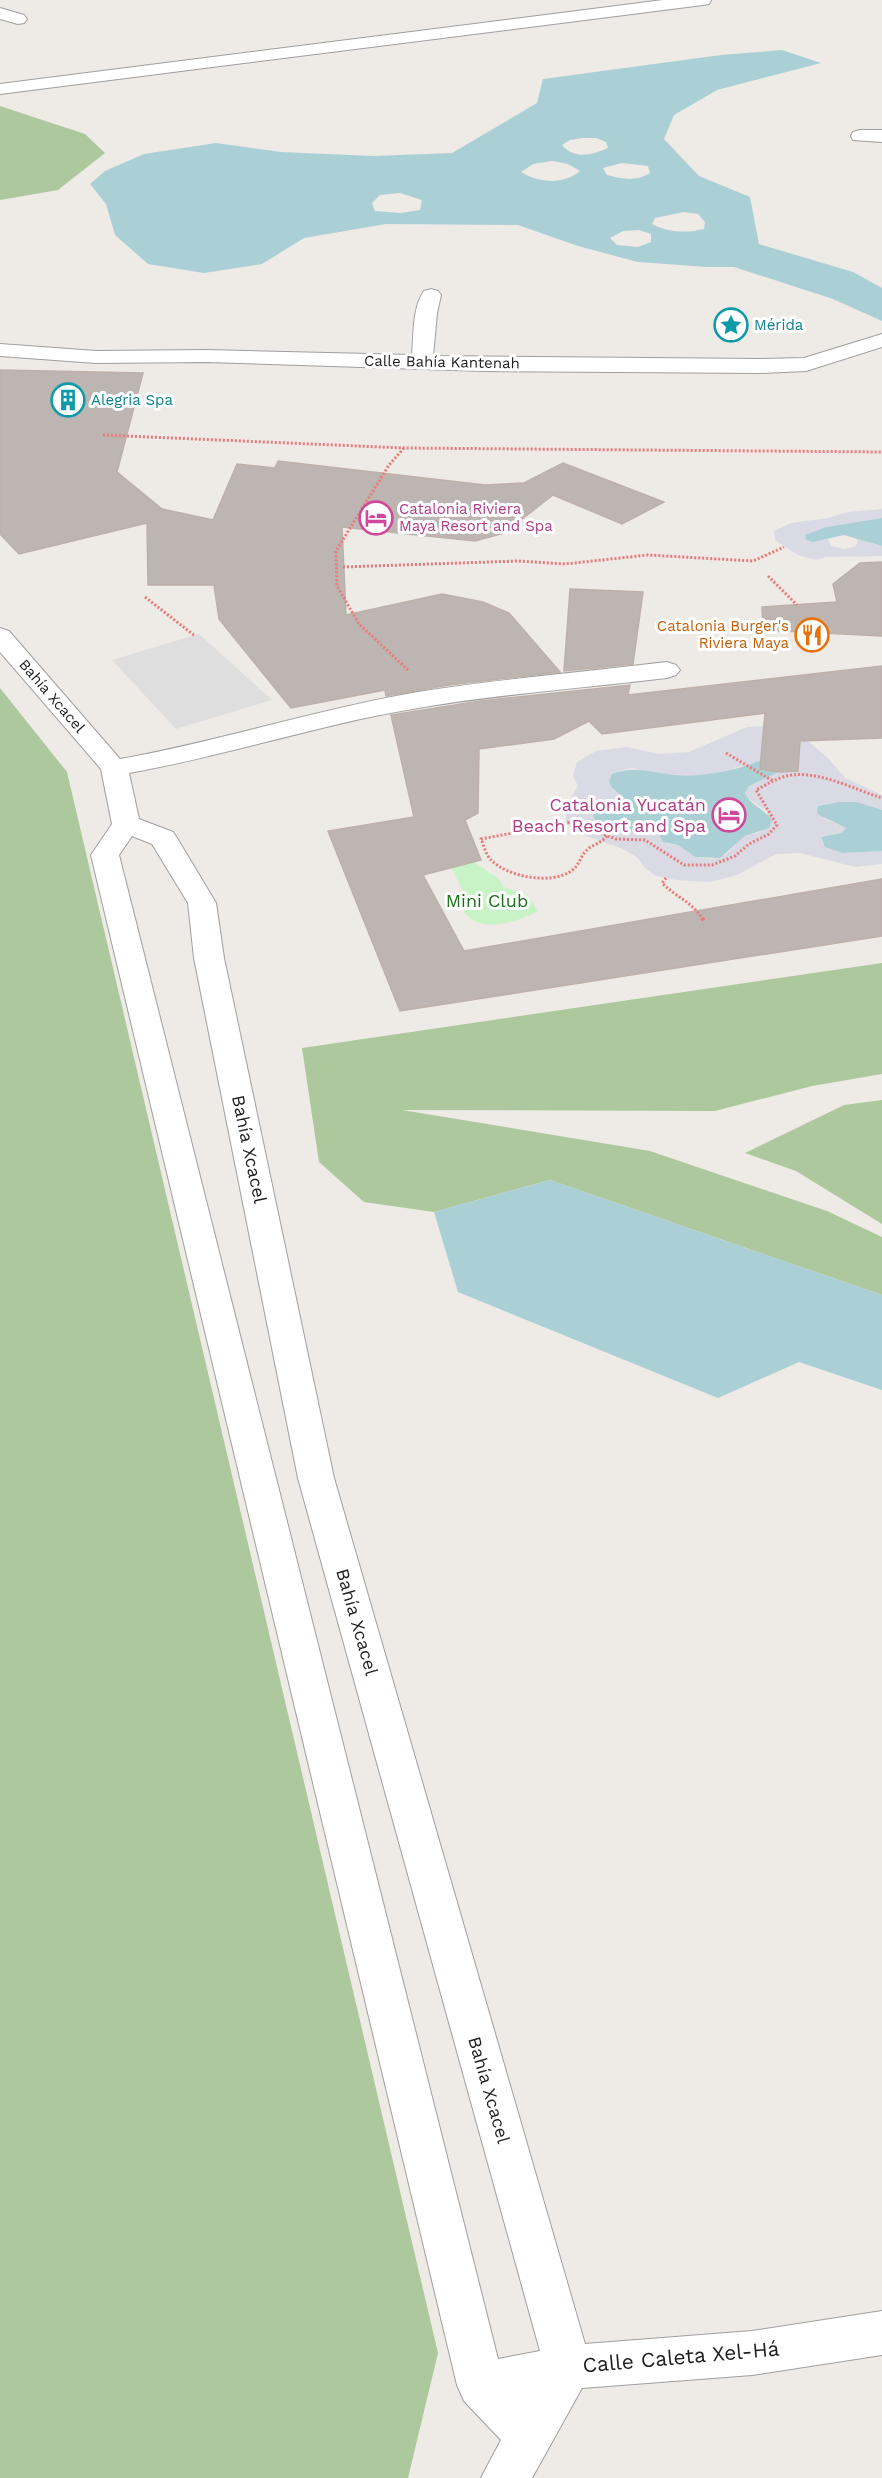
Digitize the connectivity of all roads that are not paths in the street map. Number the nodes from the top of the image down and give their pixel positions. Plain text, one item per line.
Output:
1 (703, 0) edge
2 (0, 13) edge
3 (18, 20) dead end
4 (0, 89) edge
5 (860, 136) dead end
6 (882, 136) edge
7 (431, 295) dead end
8 (882, 340) edge
9 (0, 350) edge
10 (422, 362) junction
11 (0, 636) edge
12 (667, 670) dead end
13 (114, 768) junction
14 (126, 824) junction
15 (882, 2333) edge
16 (568, 2367) junction
17 (481, 2385) junction
18 (530, 2436) junction
19 (506, 2478) edge

1 - 4 street
2 - 3 street
5 - 6 street
7 - 10 street
8 - 10 street, Calle Bahía Kantenah
9 - 10 street, Calle Bahía Kantenah
11 - 13 street, Bahía Xcacel
12 - 13 street
13 - 14 street, Bahía Xcacel
14 - 16 street, Bahía Xcacel
14 - 17 street
15 - 16 street, Calle Caleta Xel-Há
16 - 17 street, Calle Caleta Xel-Há
16 - 18 street
17 - 18 street
18 - 19 street

